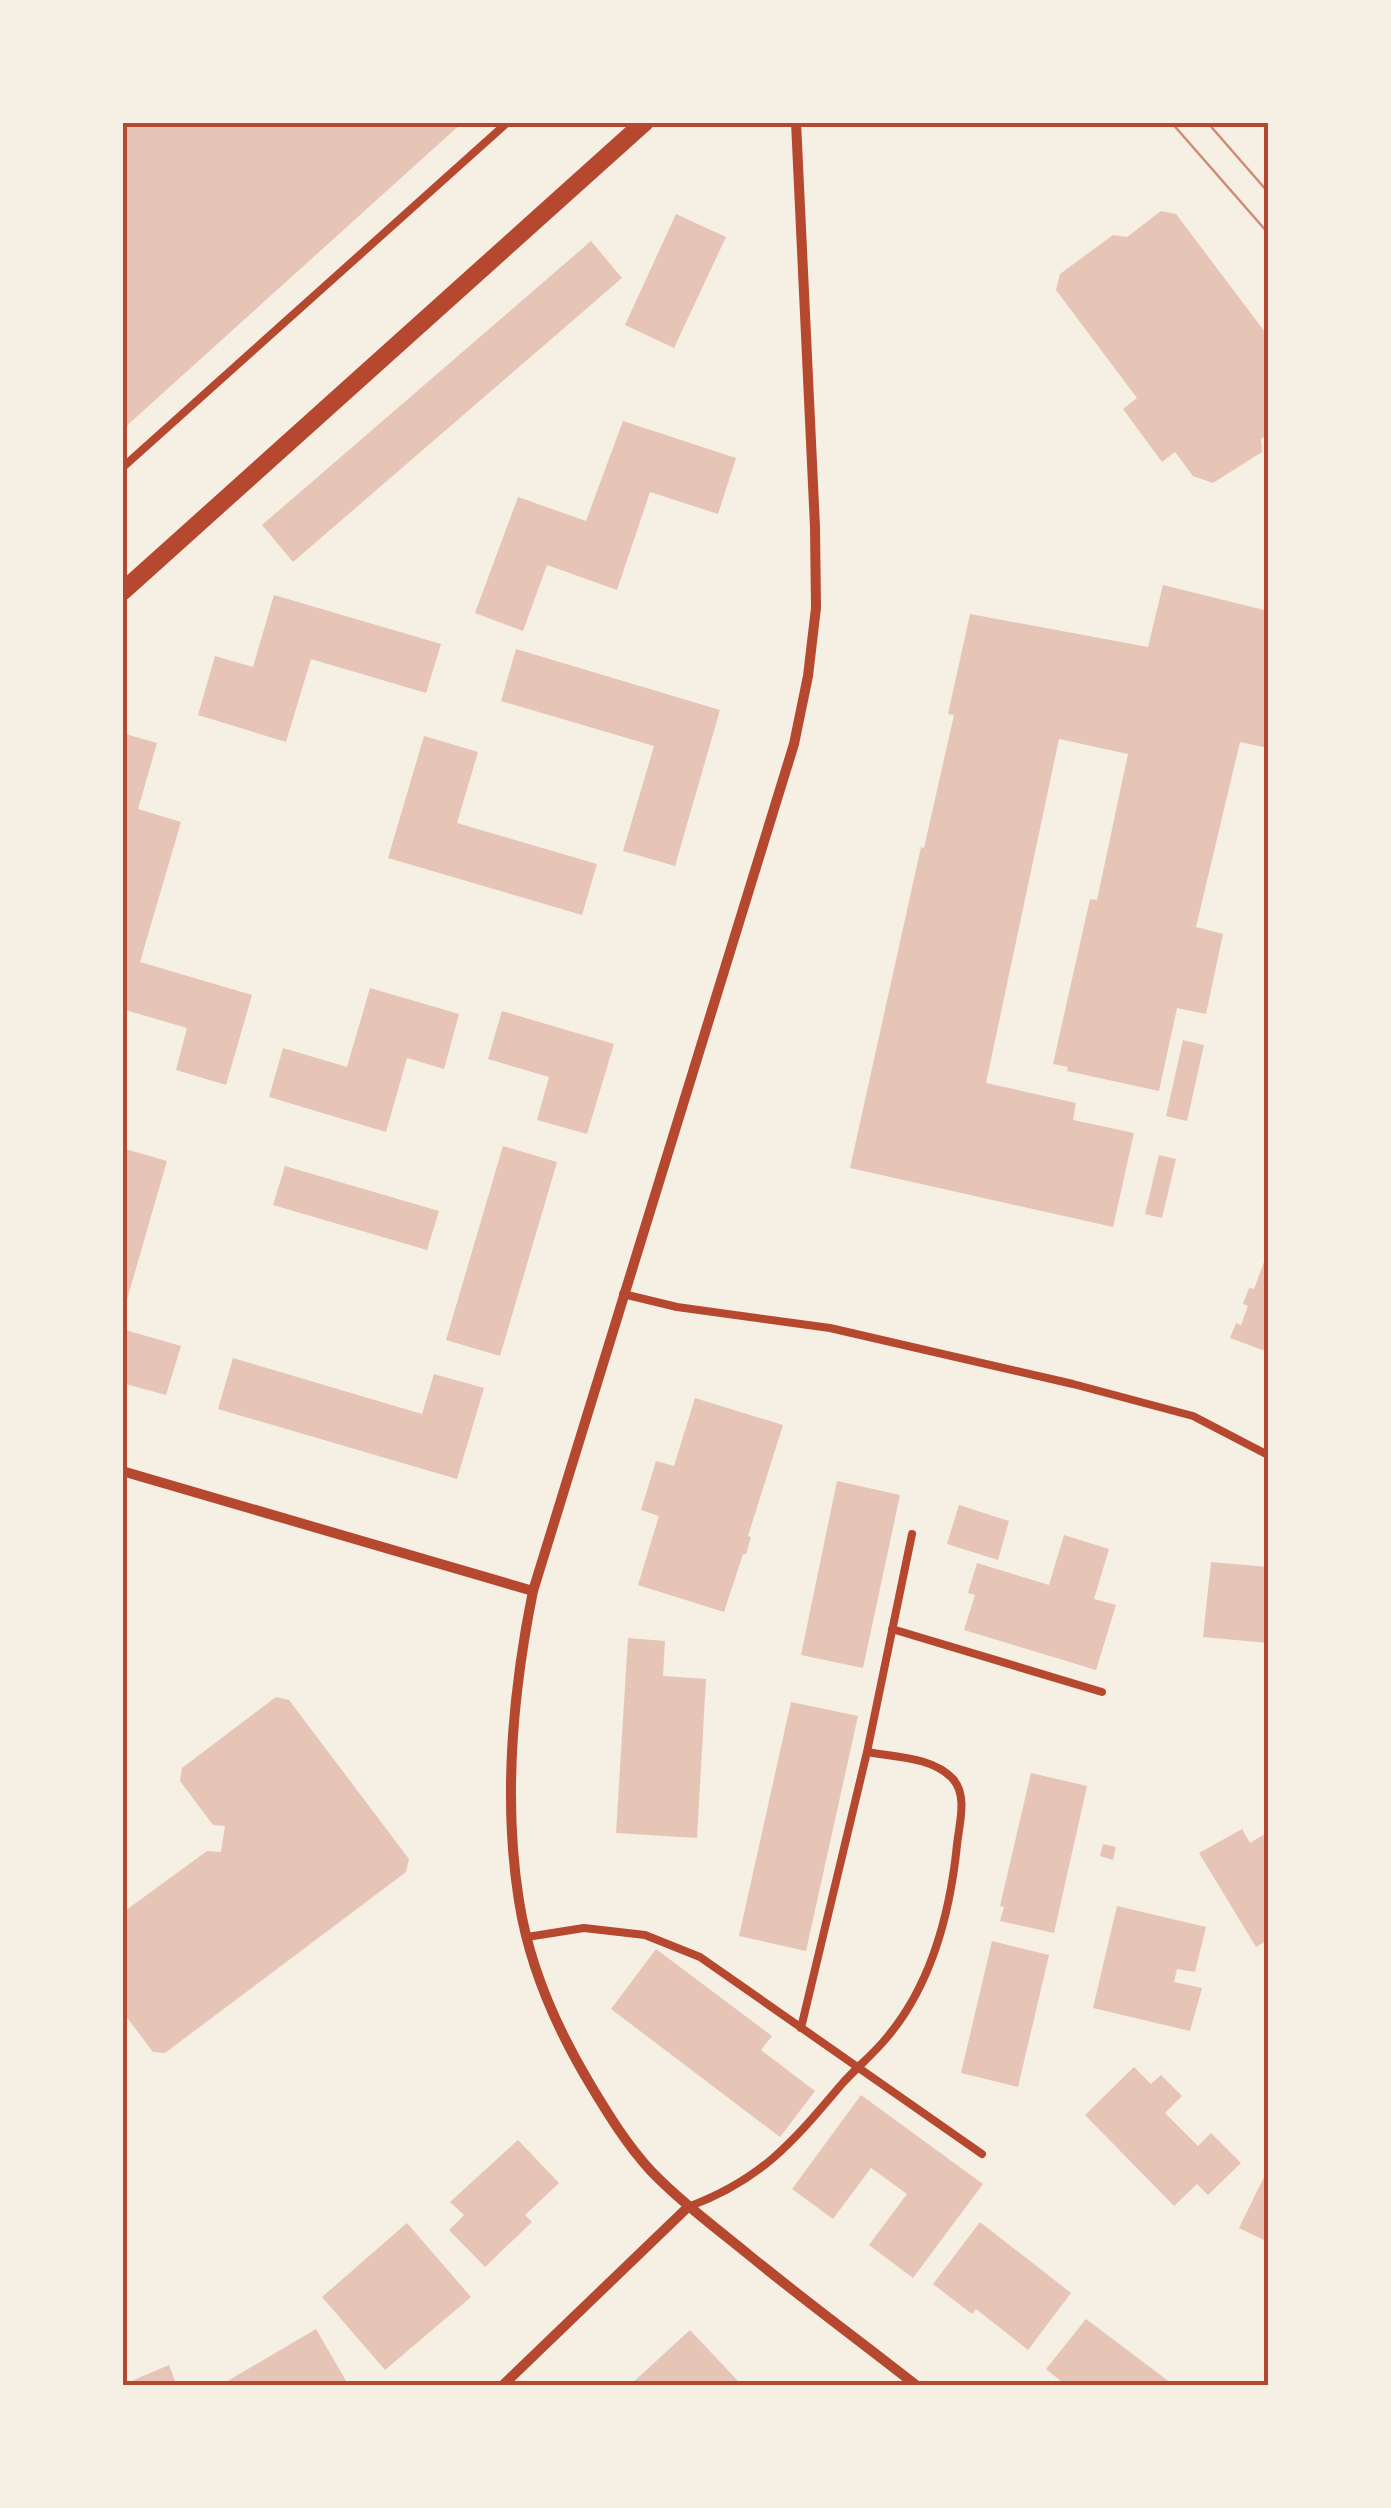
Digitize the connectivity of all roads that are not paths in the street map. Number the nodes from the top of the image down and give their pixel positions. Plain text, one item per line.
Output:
1 (508, 122) edge
2 (645, 122) edge
3 (796, 122) edge
4 (122, 468) edge
5 (122, 592) edge
6 (623, 1294) junction
7 (1268, 1455) edge
8 (122, 1472) edge
9 (912, 1534) dead end
10 (533, 1591) junction
11 (892, 1629) junction
12 (1102, 1692) dead end
13 (867, 1752) junction
14 (527, 1937) junction
15 (801, 2028) junction
16 (857, 2067) junction
17 (982, 2154) dead end
18 (688, 2206) junction
19 (502, 2386) edge
20 (917, 2386) edge

1 - 4 lane
2 - 5 street
3 - 6 street
6 - 7 lane
6 - 10 street
8 - 10 street
9 - 11 lane
10 - 14 street
11 - 12 lane
11 - 13 lane
13 - 15 lane
13 - 16 lane
14 - 15 lane
14 - 18 street
15 - 16 lane
16 - 17 lane
16 - 18 lane
18 - 19 street
18 - 20 street

